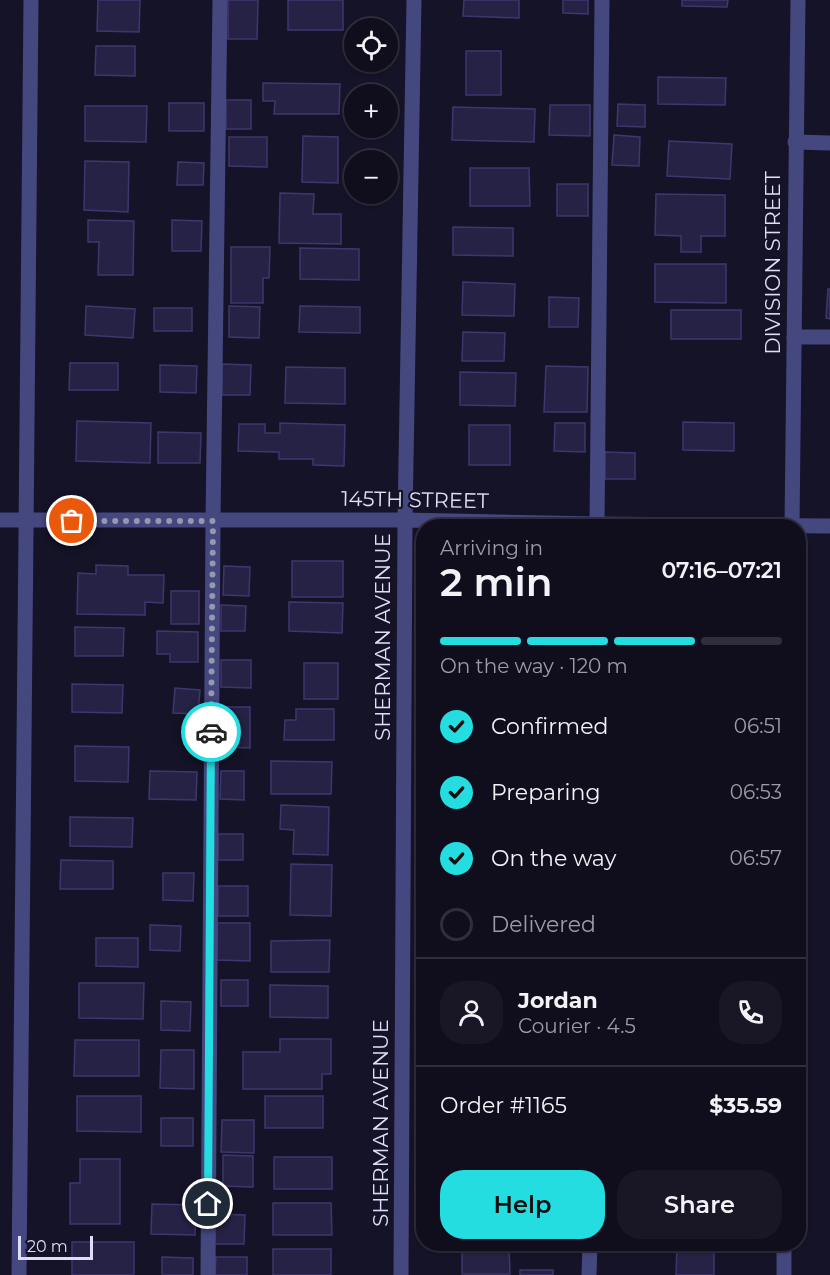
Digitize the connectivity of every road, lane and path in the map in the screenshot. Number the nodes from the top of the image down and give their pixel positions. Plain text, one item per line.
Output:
1 (31, 0) edge
2 (220, 0) edge
3 (414, 0) edge
4 (602, 0) edge
5 (798, 0) edge
6 (795, 142) junction
7 (830, 142) edge
8 (794, 337) junction
9 (830, 337) edge
10 (597, 519) edge
11 (792, 519) edge
12 (0, 520) edge
13 (26, 520) junction
14 (405, 520) junction
15 (416, 520) edge
16 (213, 521) junction
17 (806, 526) edge
18 (830, 526) edge
19 (590, 1251) edge
20 (784, 1251) edge
21 (19, 1275) edge
22 (208, 1275) edge
23 (401, 1275) edge
24 (589, 1275) edge
25 (784, 1275) edge

1 - 13 street
2 - 16 street
3 - 14 street, SHERMAN AVENUE
4 - 10 street
5 - 6 street, DIVISION STREET
6 - 7 street
6 - 8 street, DIVISION STREET
8 - 9 street
8 - 11 street, DIVISION STREET
12 - 13 street, 145TH STREET
13 - 16 street, 145TH STREET
13 - 21 street
14 - 15 street, 145TH STREET
14 - 16 street, 145TH STREET
14 - 23 street, SHERMAN AVENUE
16 - 22 street
17 - 18 street, 145TH STREET
19 - 24 street
20 - 25 street

